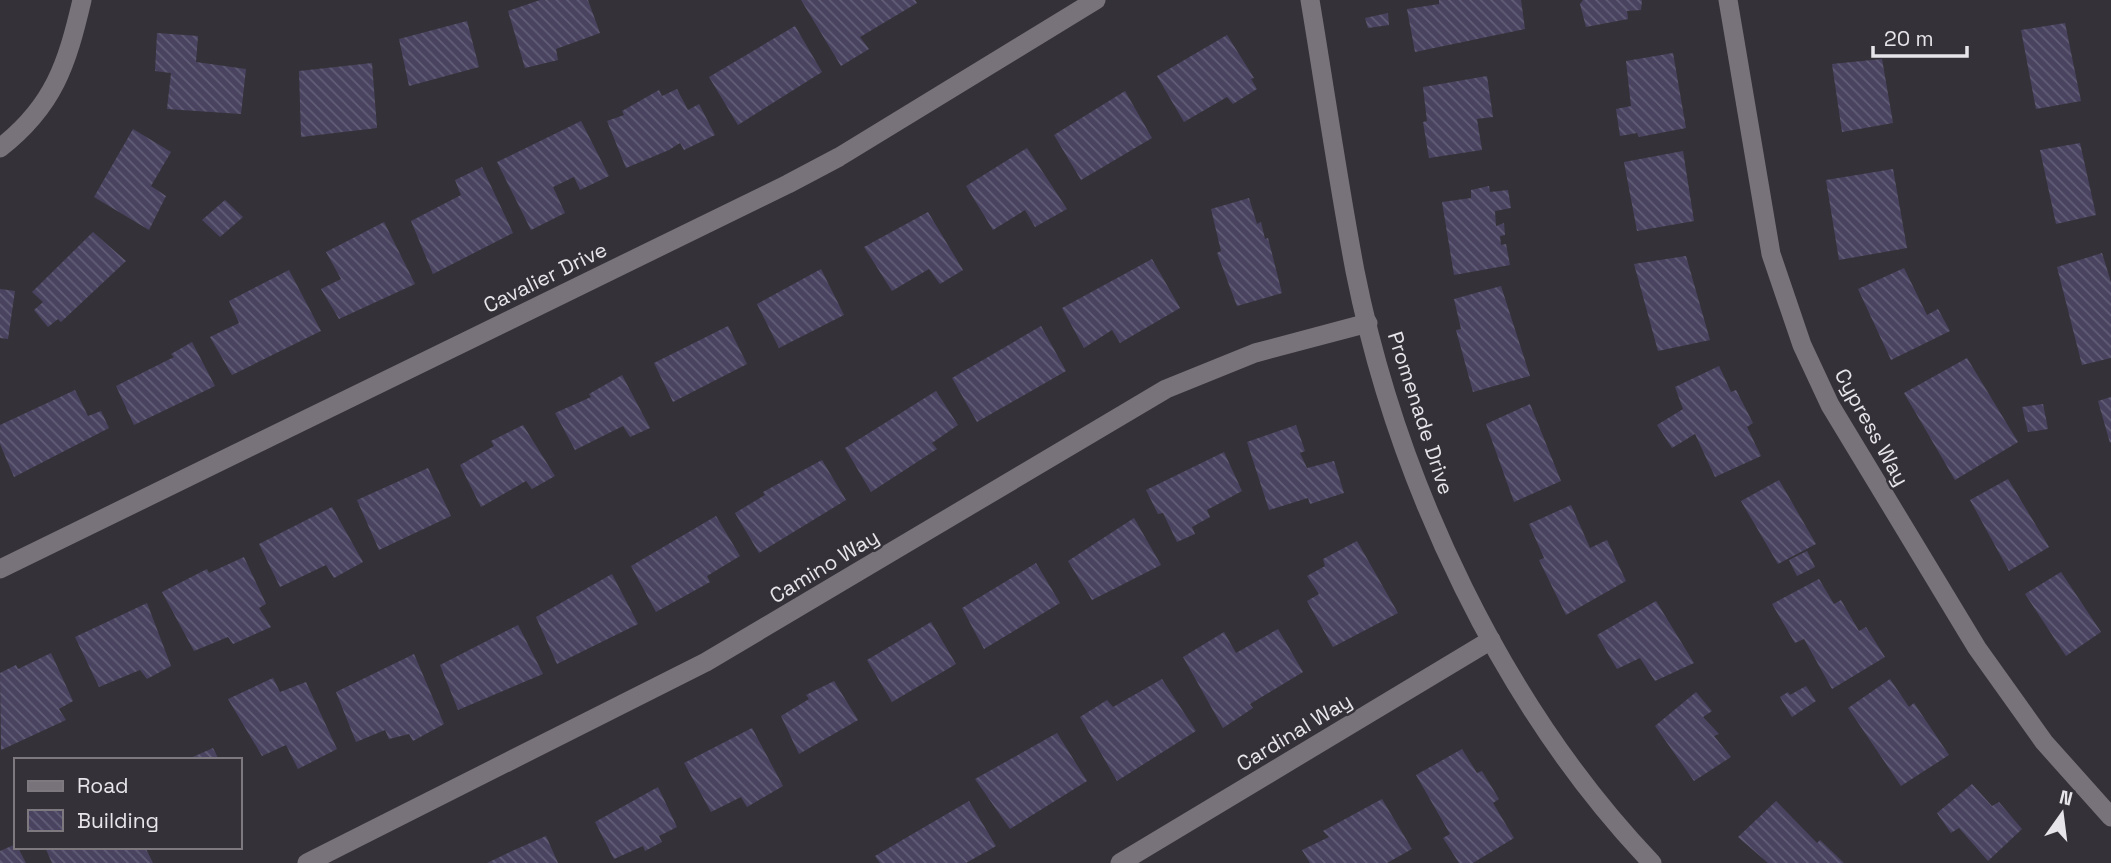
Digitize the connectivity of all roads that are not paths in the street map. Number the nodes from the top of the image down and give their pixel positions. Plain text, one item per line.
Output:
1 (82, 0) edge
2 (1096, 0) edge
3 (1310, 0) edge
4 (1728, 0) edge
5 (0, 148) edge
6 (1368, 323) junction
7 (0, 569) edge
8 (1491, 640) junction
9 (2111, 817) edge
10 (307, 863) edge
11 (1120, 863) edge
12 (1652, 863) edge

1 - 5 street
2 - 7 street, Cavalier Drive
3 - 6 street, Promenade Drive
4 - 9 street, Cypress Way
6 - 8 street, Promenade Drive
6 - 10 street, Camino Way
8 - 11 street, Cardinal Way
8 - 12 street, Promenade Drive

